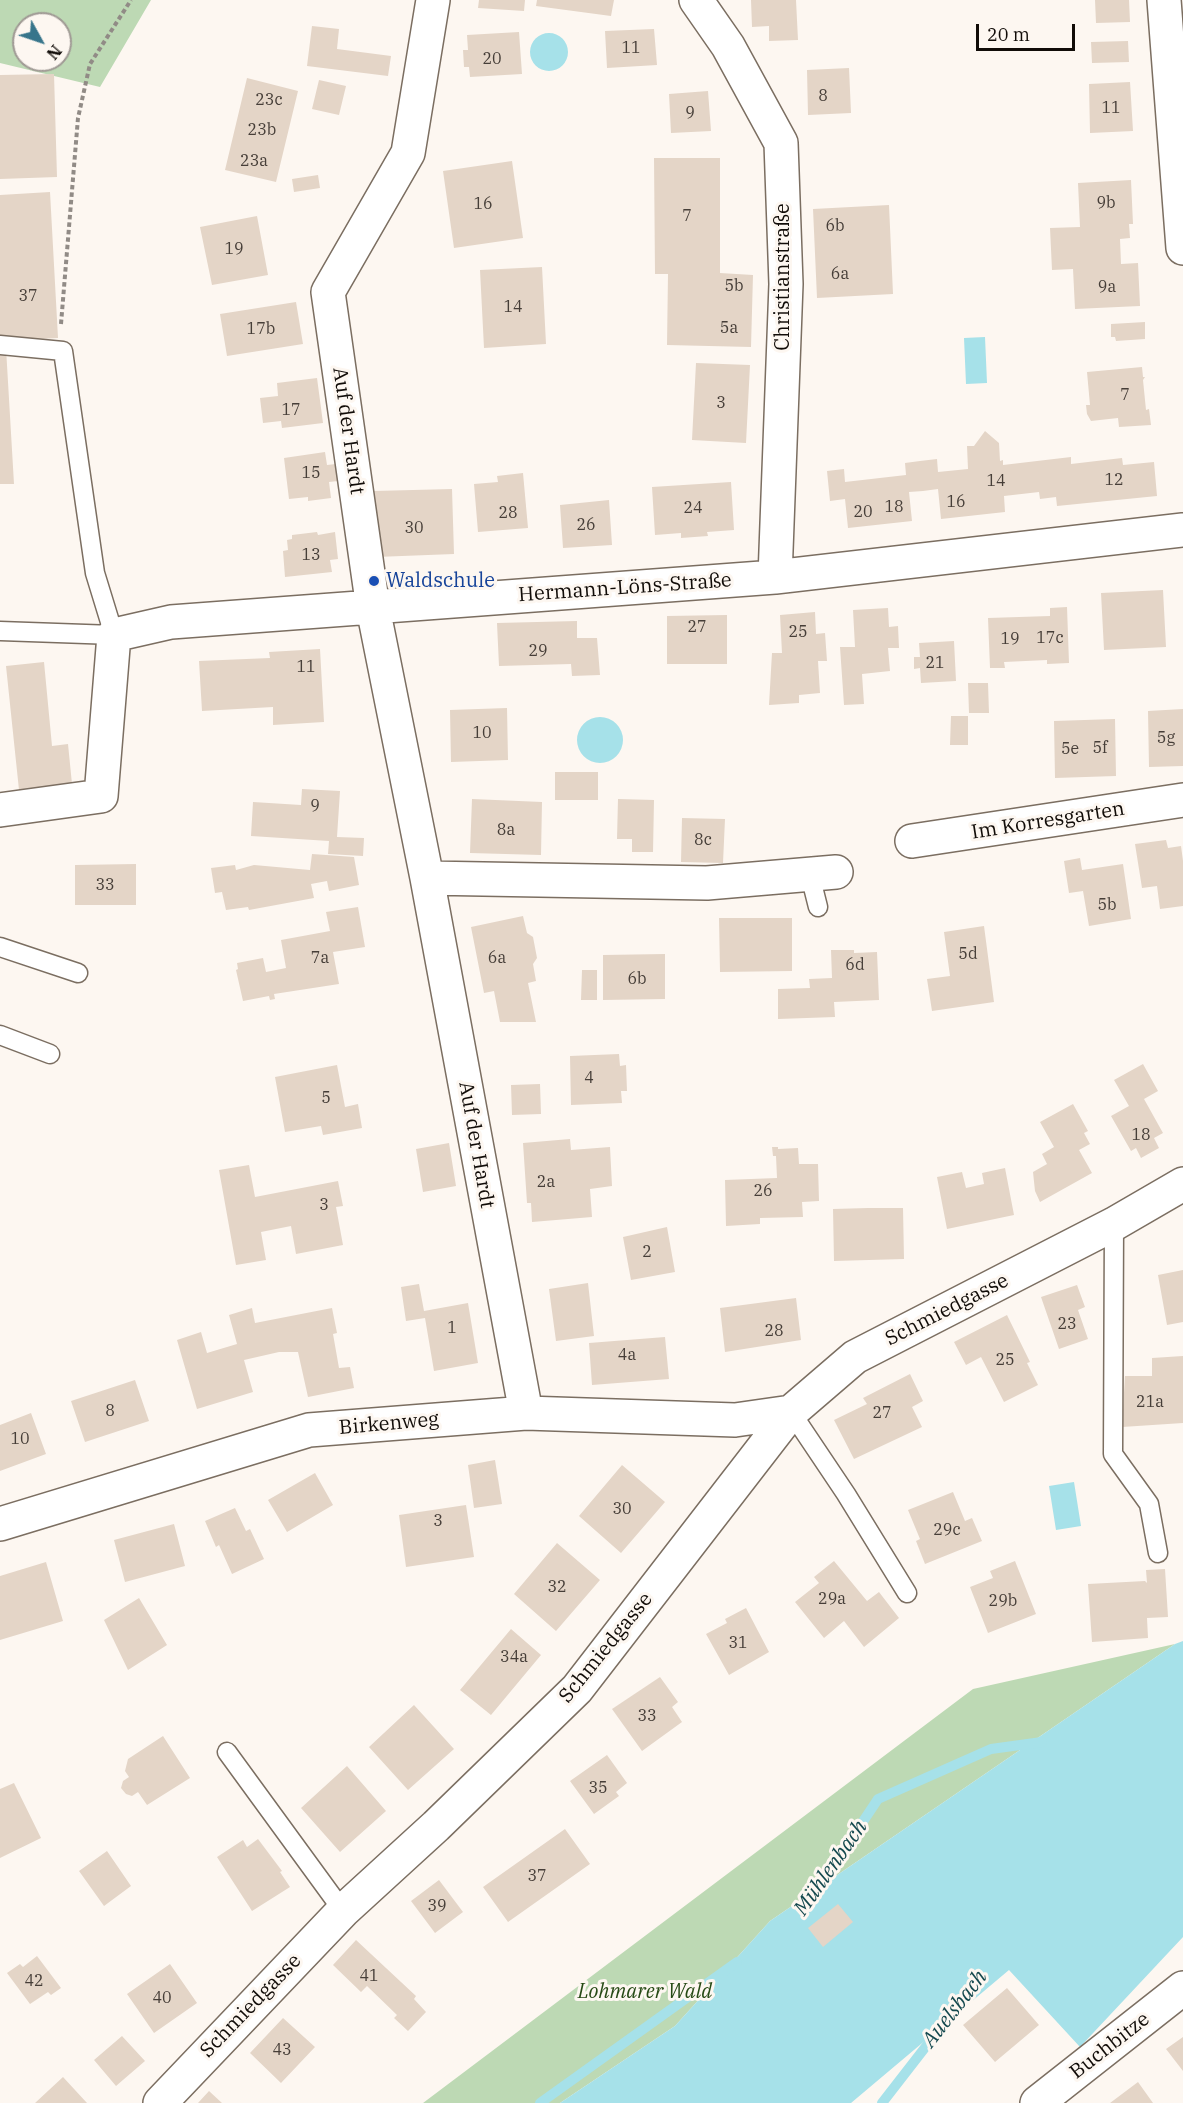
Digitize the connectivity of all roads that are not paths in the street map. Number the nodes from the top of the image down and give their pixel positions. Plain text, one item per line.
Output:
1 (433, 0) edge
2 (696, 0) edge
3 (1164, 0) edge
4 (1183, 248) edge
5 (0, 345) edge
6 (1183, 530) edge
7 (775, 577) junction
8 (373, 608) junction
9 (0, 631) edge
10 (114, 635) junction
11 (1183, 800) edge
12 (0, 810) edge
13 (912, 841) dead end
14 (823, 873) joint
15 (427, 878) junction
16 (818, 907) dead end
17 (0, 947) edge
18 (78, 973) dead end
19 (0, 1035) edge
20 (50, 1054) dead end
21 (1183, 1184) edge
22 (1114, 1224) junction
23 (790, 1412) junction
24 (526, 1413) junction
25 (0, 1524) edge
26 (1158, 1553) dead end
27 (907, 1593) dead end
28 (228, 1752) dead end
29 (343, 1911) junction
30 (1183, 1988) edge
31 (160, 2103) edge
32 (1037, 2103) edge

1 - 8 street, Auf der Hardt
2 - 7 street, Christianstraße
3 - 4 street
5 - 10 lane
6 - 7 street, Hermann-Löns-Straße
7 - 8 street, Hermann-Löns-Straße
8 - 10 street, Hermann-Löns-Straße
8 - 15 street, Auf der Hardt
9 - 10 lane
10 - 12 street
11 - 13 street, Im Korresgarten
14 - 15 street
14 - 16 lane
15 - 24 street, Auf der Hardt
17 - 18 lane
19 - 20 lane
21 - 22 street, Schmiedgasse
22 - 23 street, Schmiedgasse
22 - 26 lane
23 - 24 street, Birkenweg
23 - 27 lane
23 - 29 street, Schmiedgasse
24 - 25 street, Birkenweg
28 - 29 lane
29 - 31 street, Schmiedgasse
30 - 32 street, Buchbitze

